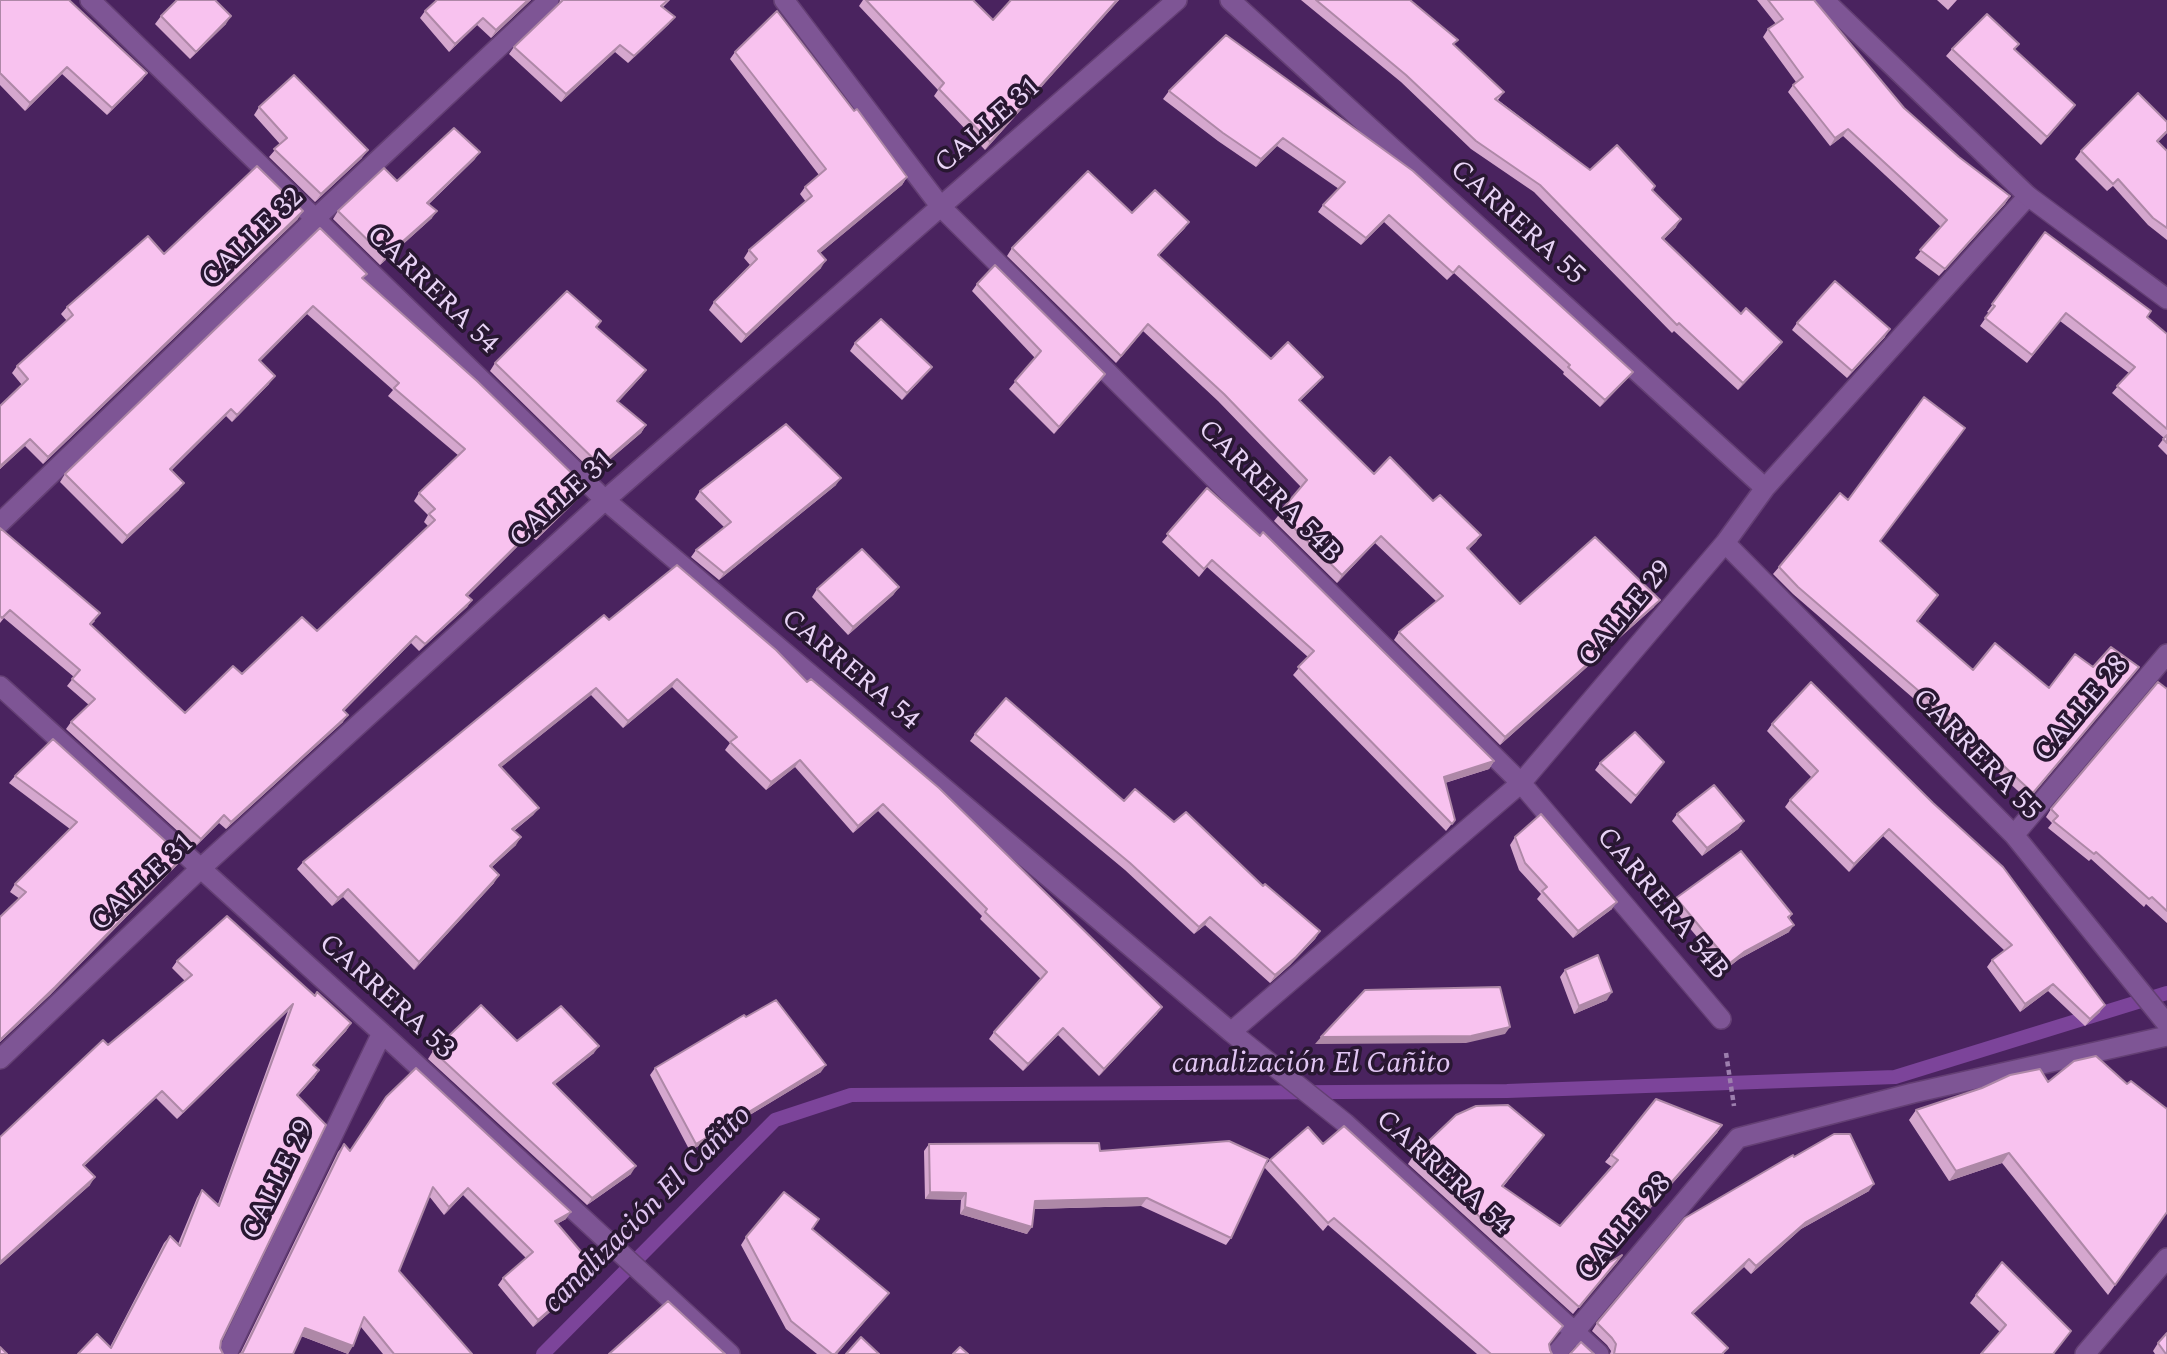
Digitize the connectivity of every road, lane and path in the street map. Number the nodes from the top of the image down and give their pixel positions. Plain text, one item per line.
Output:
1 (90, 0) edge
2 (549, 0) edge
3 (784, 0) edge
4 (1177, 0) edge
5 (1230, 0) edge
6 (1824, 0) edge
7 (2028, 196) junction
8 (941, 207) junction
9 (316, 218) junction
10 (2167, 299) edge
11 (1765, 488) junction
12 (605, 500) junction
13 (0, 523) edge
14 (1725, 543) junction
15 (2167, 654) edge
16 (0, 686) edge
17 (1521, 783) junction
18 (2014, 835) junction
19 (200, 869) junction
20 (1721, 1019) joint
21 (2167, 1024) edge
22 (1231, 1032) junction
23 (382, 1033) junction
24 (2167, 1036) edge
25 (0, 1059) edge
26 (1738, 1138) junction
27 (2167, 1258) edge
28 (1576, 1333) junction
29 (227, 1354) edge
30 (730, 1354) edge
31 (1556, 1354) edge
32 (1599, 1354) edge
33 (2085, 1354) edge

1 - 9 street, CARRERA 54
2 - 9 street, CALLE 32
3 - 8 street, CARRERA 54B
4 - 8 street, CALLE 31
5 - 11 street, CARRERA 55
6 - 7 street
7 - 10 street
7 - 11 street, CALLE 29
8 - 12 street, CALLE 31
8 - 17 street, CARRERA 54B
9 - 12 street, CARRERA 54
9 - 13 street, CALLE 32
11 - 14 street, CALLE 29
12 - 19 street, CALLE 31
12 - 22 street, CARRERA 54
14 - 17 street, CALLE 29
14 - 18 street, CARRERA 55
15 - 18 street, CALLE 28
16 - 19 street, CARRERA 53
17 - 20 street, CARRERA 54B
17 - 22 street, CALLE 29
18 - 21 street, CARRERA 55
19 - 23 street, CARRERA 53
19 - 25 street, CALLE 31
20 - 26 path
22 - 28 street, CARRERA 54
23 - 29 street, CALLE 29
23 - 30 street, CARRERA 53
24 - 26 street
26 - 28 street, CALLE 28
27 - 33 street
28 - 31 street, CALLE 28
28 - 32 street, CARRERA 54

